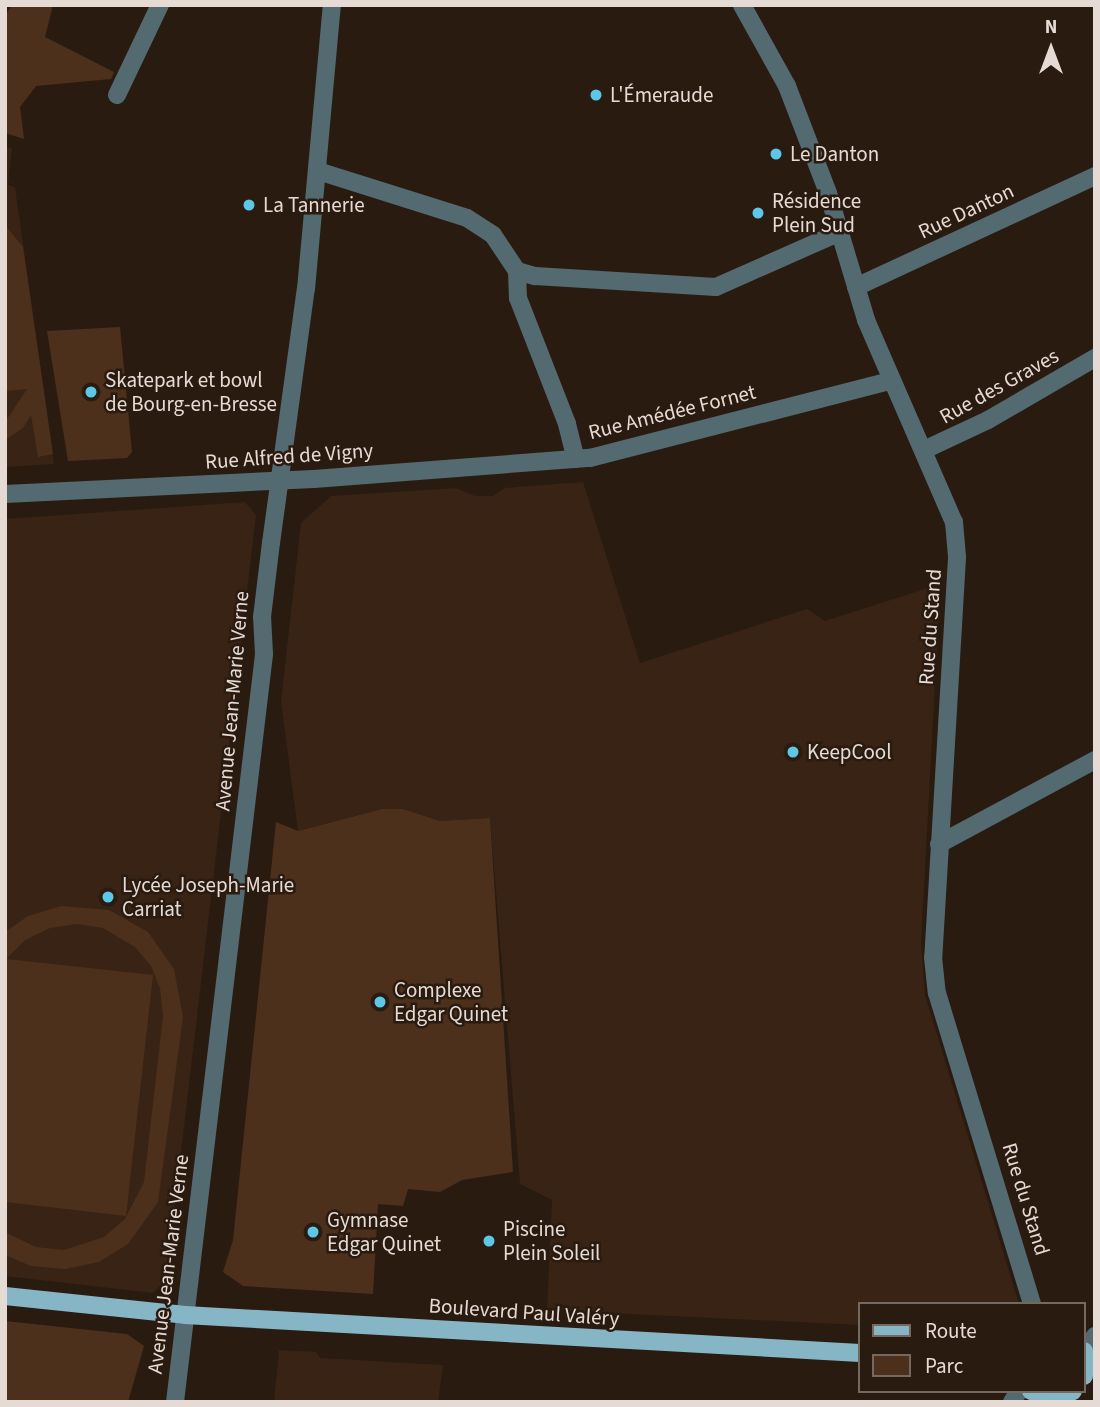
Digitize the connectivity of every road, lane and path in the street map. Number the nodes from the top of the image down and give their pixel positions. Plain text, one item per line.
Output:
1 (160, 5) edge
2 (322, 5) edge
3 (332, 5) edge
4 (345, 5) edge
5 (742, 5) edge
6 (330, 51) junction
7 (117, 95) dead end
8 (318, 171) junction
9 (1095, 176) edge
10 (840, 232) junction
11 (517, 271) junction
12 (856, 287) junction
13 (1095, 358) edge
14 (890, 381) junction
15 (924, 450) junction
16 (576, 459) junction
17 (280, 480) junction
18 (5, 494) edge
19 (1095, 760) edge
20 (939, 844) junction
21 (1028, 1281) junction
22 (5, 1296) edge
23 (1032, 1302) edge
24 (1039, 1302) edge
25 (185, 1315) junction
26 (1095, 1336) edge
27 (858, 1353) edge
28 (1087, 1355) edge
29 (1065, 1393) edge
30 (1045, 1398) edge
31 (174, 1402) edge

1 - 7 street
2 - 6 street
3 - 6 street, Avenue Jean-Marie Verne
4 - 6 street
5 - 10 street, Rue du Stand
6 - 8 street, Avenue Jean-Marie Verne
8 - 11 street
8 - 17 street, Avenue Jean-Marie Verne
9 - 12 street, Rue Danton
10 - 11 street
10 - 12 street, Rue du Stand
11 - 16 street, Rue Amédée Fornet
12 - 14 street, Rue du Stand
13 - 15 street, Rue des Graves
14 - 15 street, Rue du Stand
14 - 16 street, Rue Amédée Fornet
15 - 20 street, Rue du Stand
16 - 17 street, Rue Alfred de Vigny
17 - 18 street, Rue Alfred de Vigny
17 - 25 street, Avenue Jean-Marie Verne
19 - 20 street
20 - 21 street, Rue du Stand
21 - 23 street, Rue du Stand
21 - 24 street, Rue du Stand
22 - 25 main road, Boulevard Paul Valéry
25 - 27 main road, Boulevard Paul Valéry
25 - 31 street, Avenue Jean-Marie Verne
26 - 28 street
29 - 30 main road

